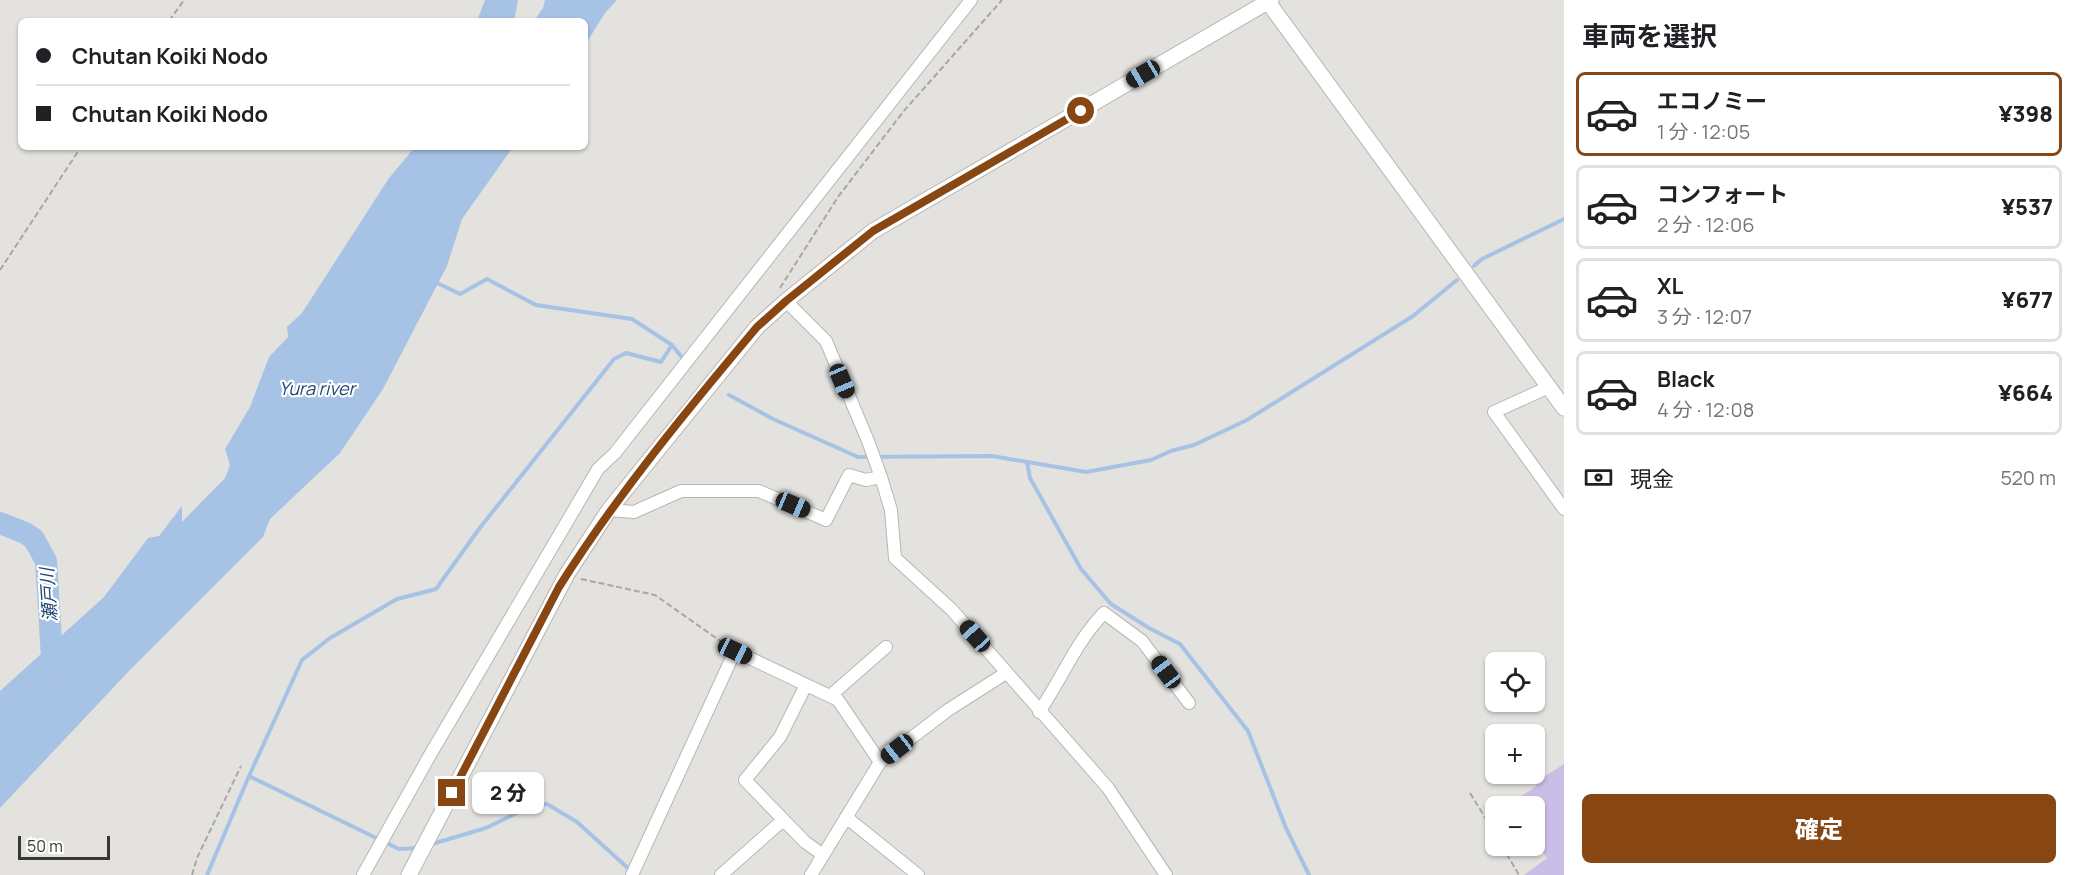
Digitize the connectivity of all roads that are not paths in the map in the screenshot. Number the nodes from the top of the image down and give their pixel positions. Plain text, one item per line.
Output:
1 (971, 0) edge
2 (1269, 1) edge
3 (782, 296) junction
4 (1549, 387) junction
5 (1564, 408) edge
6 (879, 472) junction
7 (1564, 509) edge
8 (609, 510) junction
9 (886, 647) dead end
10 (1006, 673) junction
11 (806, 685) junction
12 (830, 696) junction
13 (1190, 703) dead end
14 (1039, 712) junction
15 (880, 762) junction
16 (846, 817) junction
17 (783, 820) junction
18 (823, 855) junction
19 (363, 875) edge
20 (409, 875) edge
21 (632, 875) edge
22 (722, 875) edge
23 (811, 875) edge
24 (918, 875) edge
25 (1166, 875) edge

1 - 19 street
2 - 3 street
2 - 4 street
3 - 6 street
3 - 8 street
4 - 5 street
4 - 7 street
6 - 8 street
6 - 10 street
8 - 20 street
9 - 12 street
10 - 14 street
10 - 15 street
11 - 12 street
11 - 17 street
11 - 21 street
12 - 15 street
13 - 14 street
14 - 25 street
15 - 16 street
16 - 18 street
16 - 24 street
17 - 18 street
17 - 22 street
18 - 23 street

